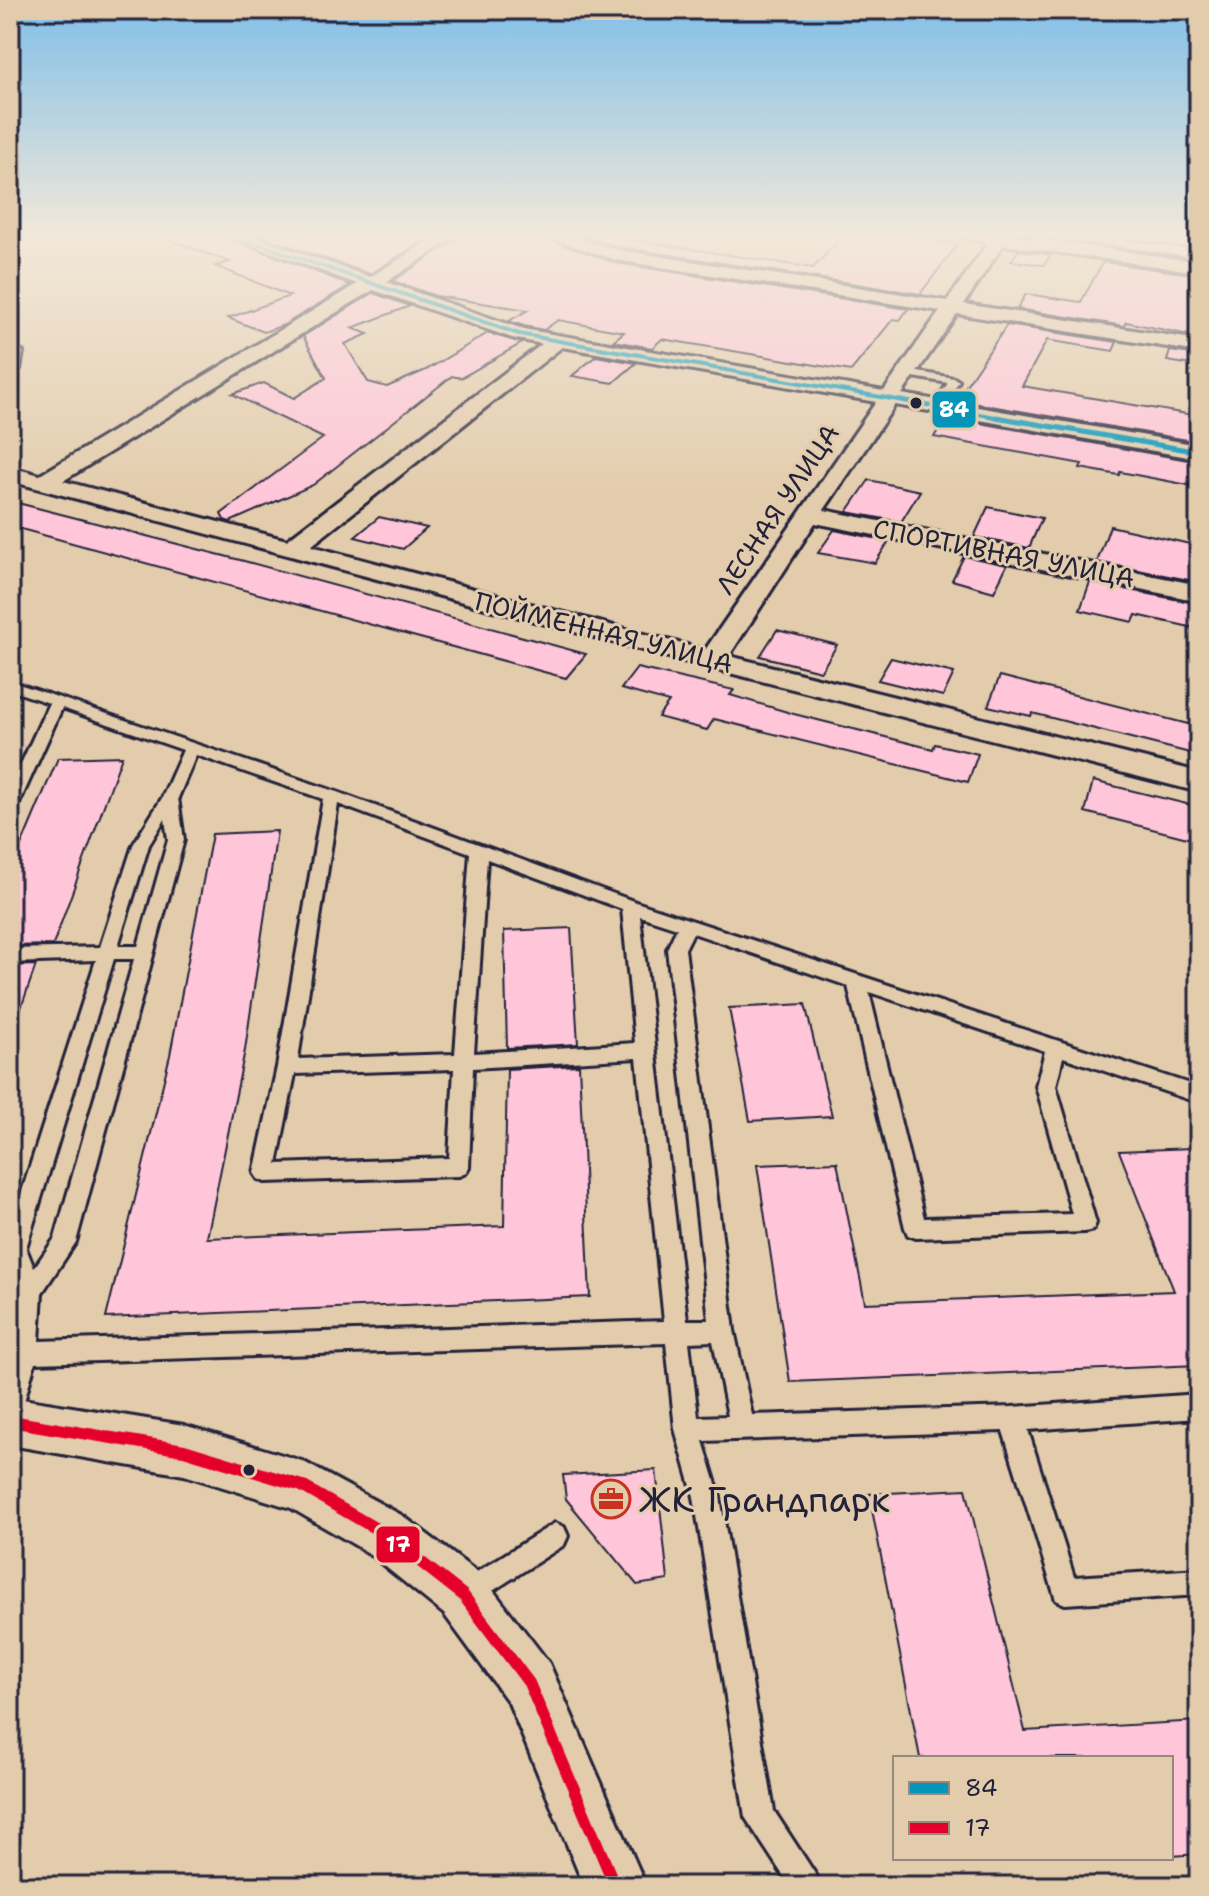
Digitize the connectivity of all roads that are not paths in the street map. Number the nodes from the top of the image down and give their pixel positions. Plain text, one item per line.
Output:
1 (306, 323) edge
2 (487, 323) edge
3 (940, 323) edge
4 (1052, 323) edge
5 (558, 341) junction
6 (1199, 346) edge
7 (10, 351) edge
8 (10, 369) edge
9 (906, 373) junction
10 (889, 398) junction
11 (938, 406) junction
12 (1199, 452) edge
13 (10, 474) edge
14 (43, 483) junction
15 (809, 514) junction
16 (290, 550) junction
17 (1199, 593) edge
18 (712, 660) junction
19 (10, 685) edge
20 (57, 702) junction
21 (191, 749) junction
22 (1199, 782) edge
23 (331, 796) junction
24 (170, 798) junction
25 (10, 806) edge
26 (479, 851) junction
27 (630, 906) junction
28 (688, 925) junction
29 (145, 952) junction
30 (109, 953) junction
31 (10, 956) edge
32 (857, 983) junction
33 (1055, 1048) junction
34 (644, 1050) junction
35 (464, 1061) junction
36 (287, 1067) junction
37 (1199, 1095) edge
38 (21, 1290) edge
39 (722, 1330) junction
40 (674, 1331) junction
41 (26, 1352) junction
42 (1199, 1406) edge
43 (10, 1411) edge
44 (1012, 1419) junction
45 (10, 1421) edge
46 (742, 1425) junction
47 (687, 1429) junction
48 (555, 1536) dead end
49 (1199, 1582) edge
50 (463, 1595) junction
51 (615, 1886) edge
52 (808, 1886) edge

1 - 14 street
2 - 5 street
3 - 9 street, ЛЕСНАЯ УЛИЦА
4 - 6 street
5 - 10 street
5 - 16 street
7 - 8 street
9 - 10 street, ЛЕСНАЯ УЛИЦА
9 - 11 lane
10 - 11 street
10 - 15 street, ЛЕСНАЯ УЛИЦА
11 - 12 street
13 - 14 street, ПОЙМЕННАЯ УЛИЦА
14 - 16 street, ПОЙМЕННАЯ УЛИЦА
15 - 17 street, СПОРТИВНАЯ УЛИЦА
15 - 18 street, ЛЕСНАЯ УЛИЦА
16 - 18 street, ПОЙМЕННАЯ УЛИЦА
18 - 22 street, ПОЙМЕННАЯ УЛИЦА
19 - 20 lane
20 - 21 lane
20 - 25 lane
21 - 23 lane
21 - 24 lane
23 - 26 lane
23 - 36 lane
24 - 29 lane
24 - 30 lane
26 - 27 lane
26 - 35 lane
27 - 28 lane
27 - 34 lane
28 - 32 lane
28 - 39 lane
29 - 30 lane
29 - 38 lane
30 - 31 lane
30 - 38 lane
32 - 33 lane
32 - 33 lane
33 - 37 lane
34 - 35 lane
34 - 40 lane
35 - 36 lane
35 - 36 lane
38 - 41 lane
39 - 40 lane
39 - 46 lane
40 - 41 lane
40 - 47 lane
41 - 43 lane
42 - 44 lane
44 - 46 lane
44 - 49 lane
45 - 50 street
46 - 47 lane
47 - 52 lane
48 - 50 lane
50 - 51 street

